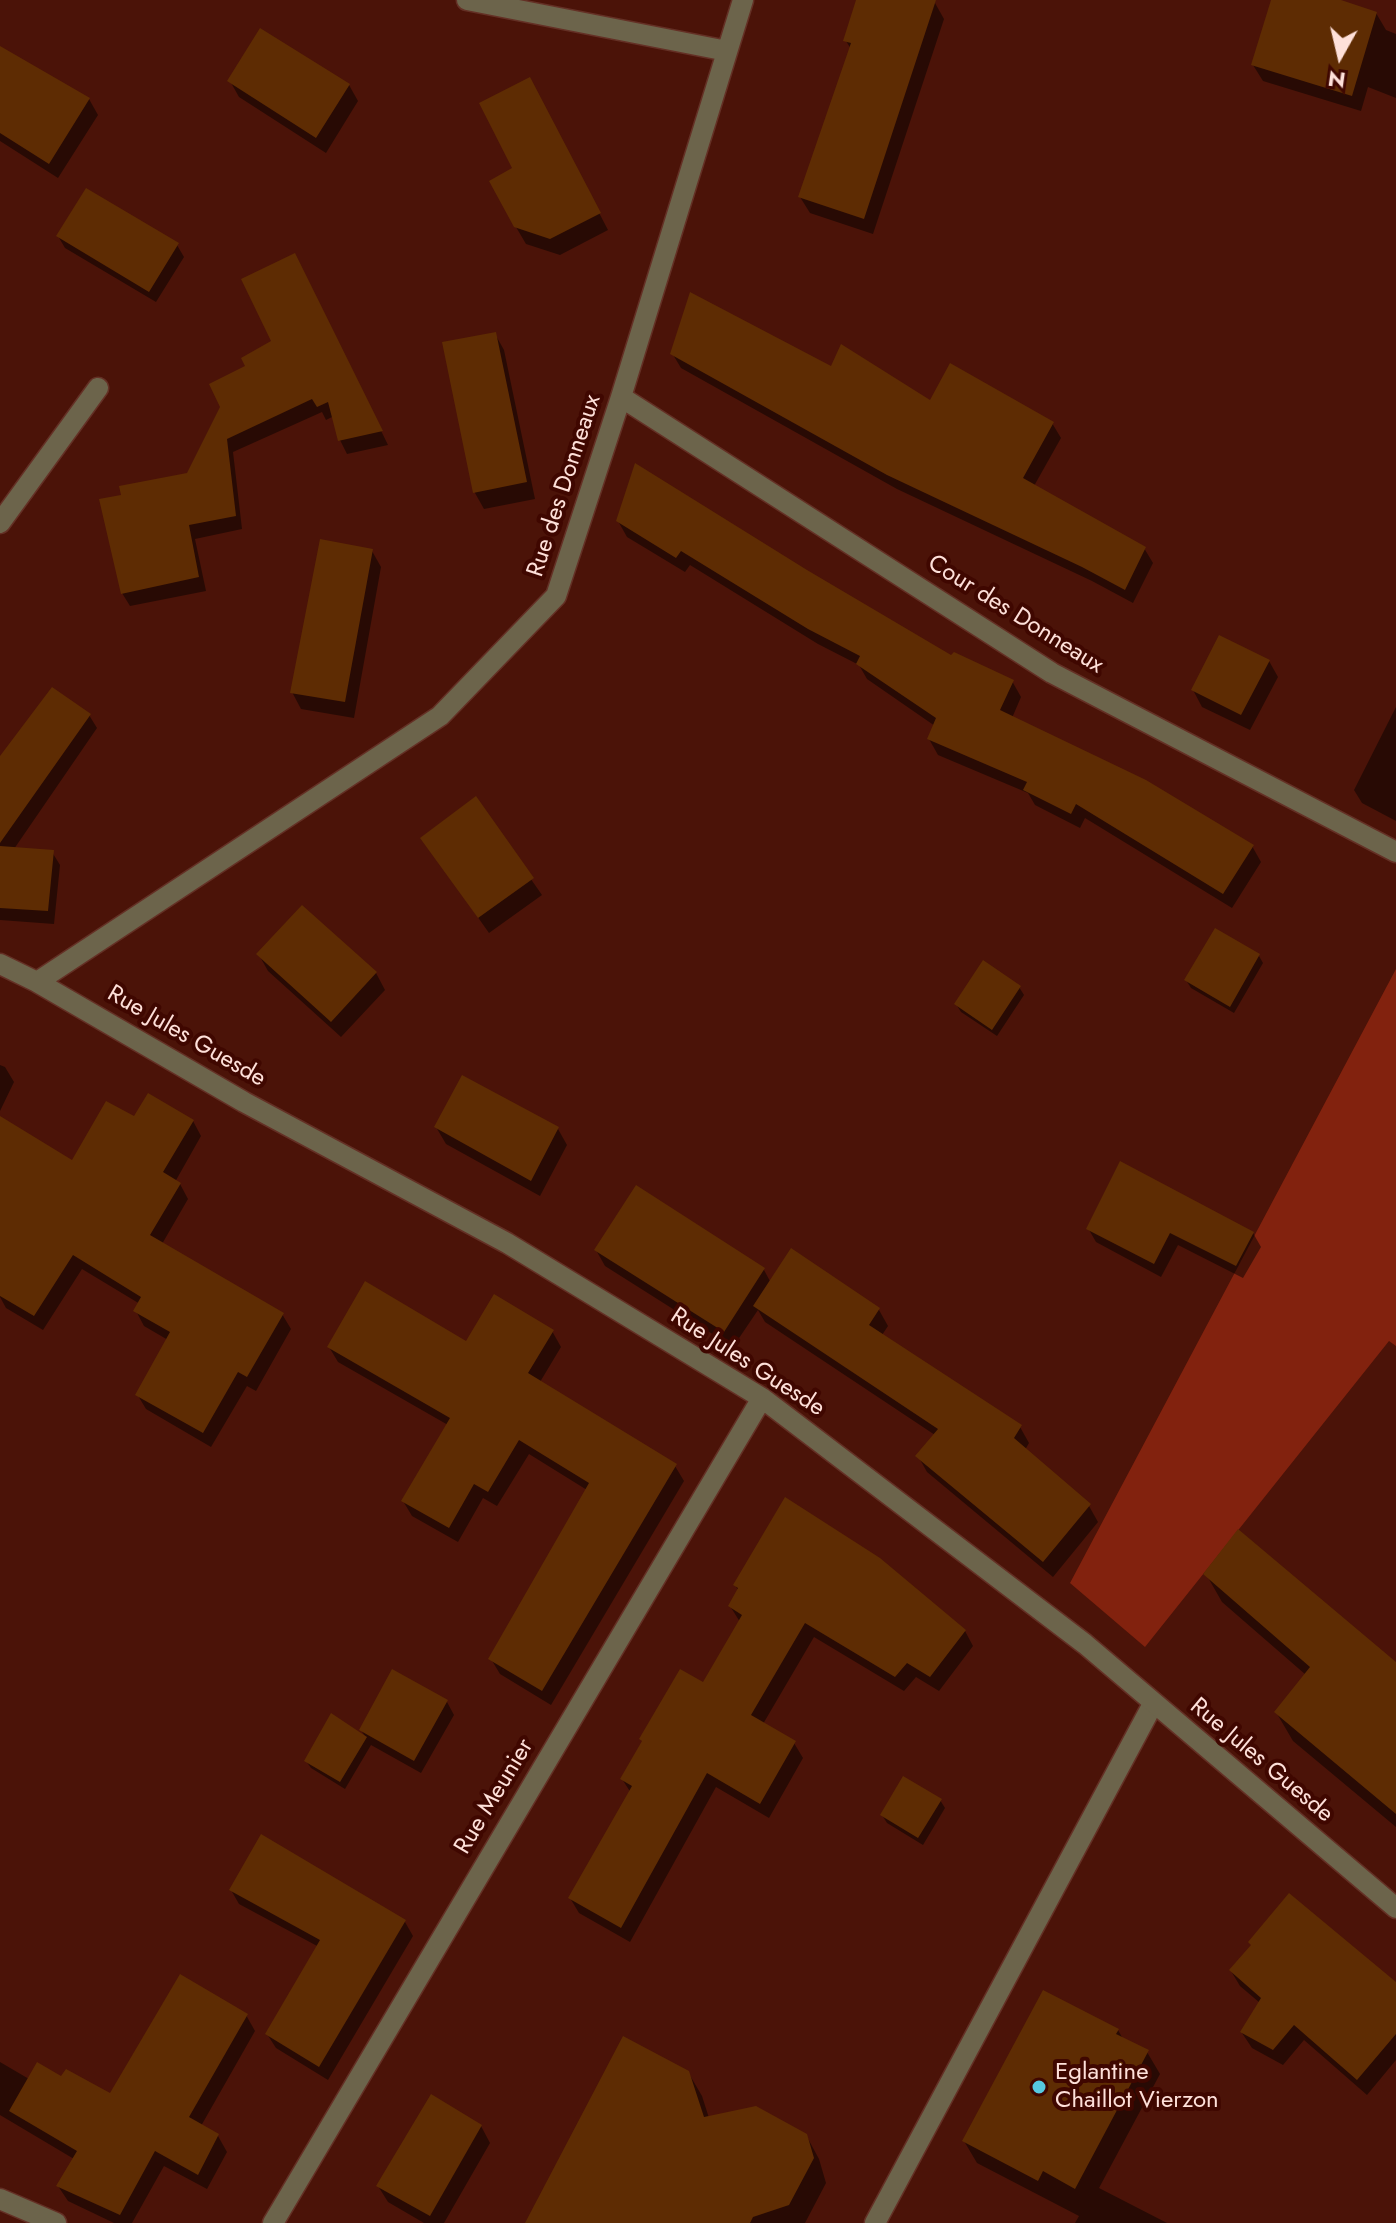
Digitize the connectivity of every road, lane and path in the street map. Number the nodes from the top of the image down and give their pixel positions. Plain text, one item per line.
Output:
1 (467, 0) edge
2 (743, 0) edge
3 (727, 51) junction
4 (98, 388) dead end
5 (621, 397) junction
6 (0, 523) edge
7 (1396, 852) edge
8 (0, 964) edge
9 (37, 982) junction
10 (762, 1398) junction
11 (1153, 1704) junction
12 (1396, 1908) edge
13 (0, 2199) edge
14 (56, 2223) edge
15 (273, 2223) edge
16 (875, 2223) edge

1 - 3 street
2 - 3 street, Rue des Donneaux
3 - 5 street, Rue des Donneaux
4 - 6 street
5 - 7 street, Cour des Donneaux
5 - 9 street, Rue des Donneaux
8 - 9 street, Rue Jules Guesde
9 - 10 street, Rue Jules Guesde
10 - 11 street, Rue Jules Guesde
10 - 15 street, Rue Meunier
11 - 12 street, Rue Jules Guesde
11 - 16 street
13 - 14 street

